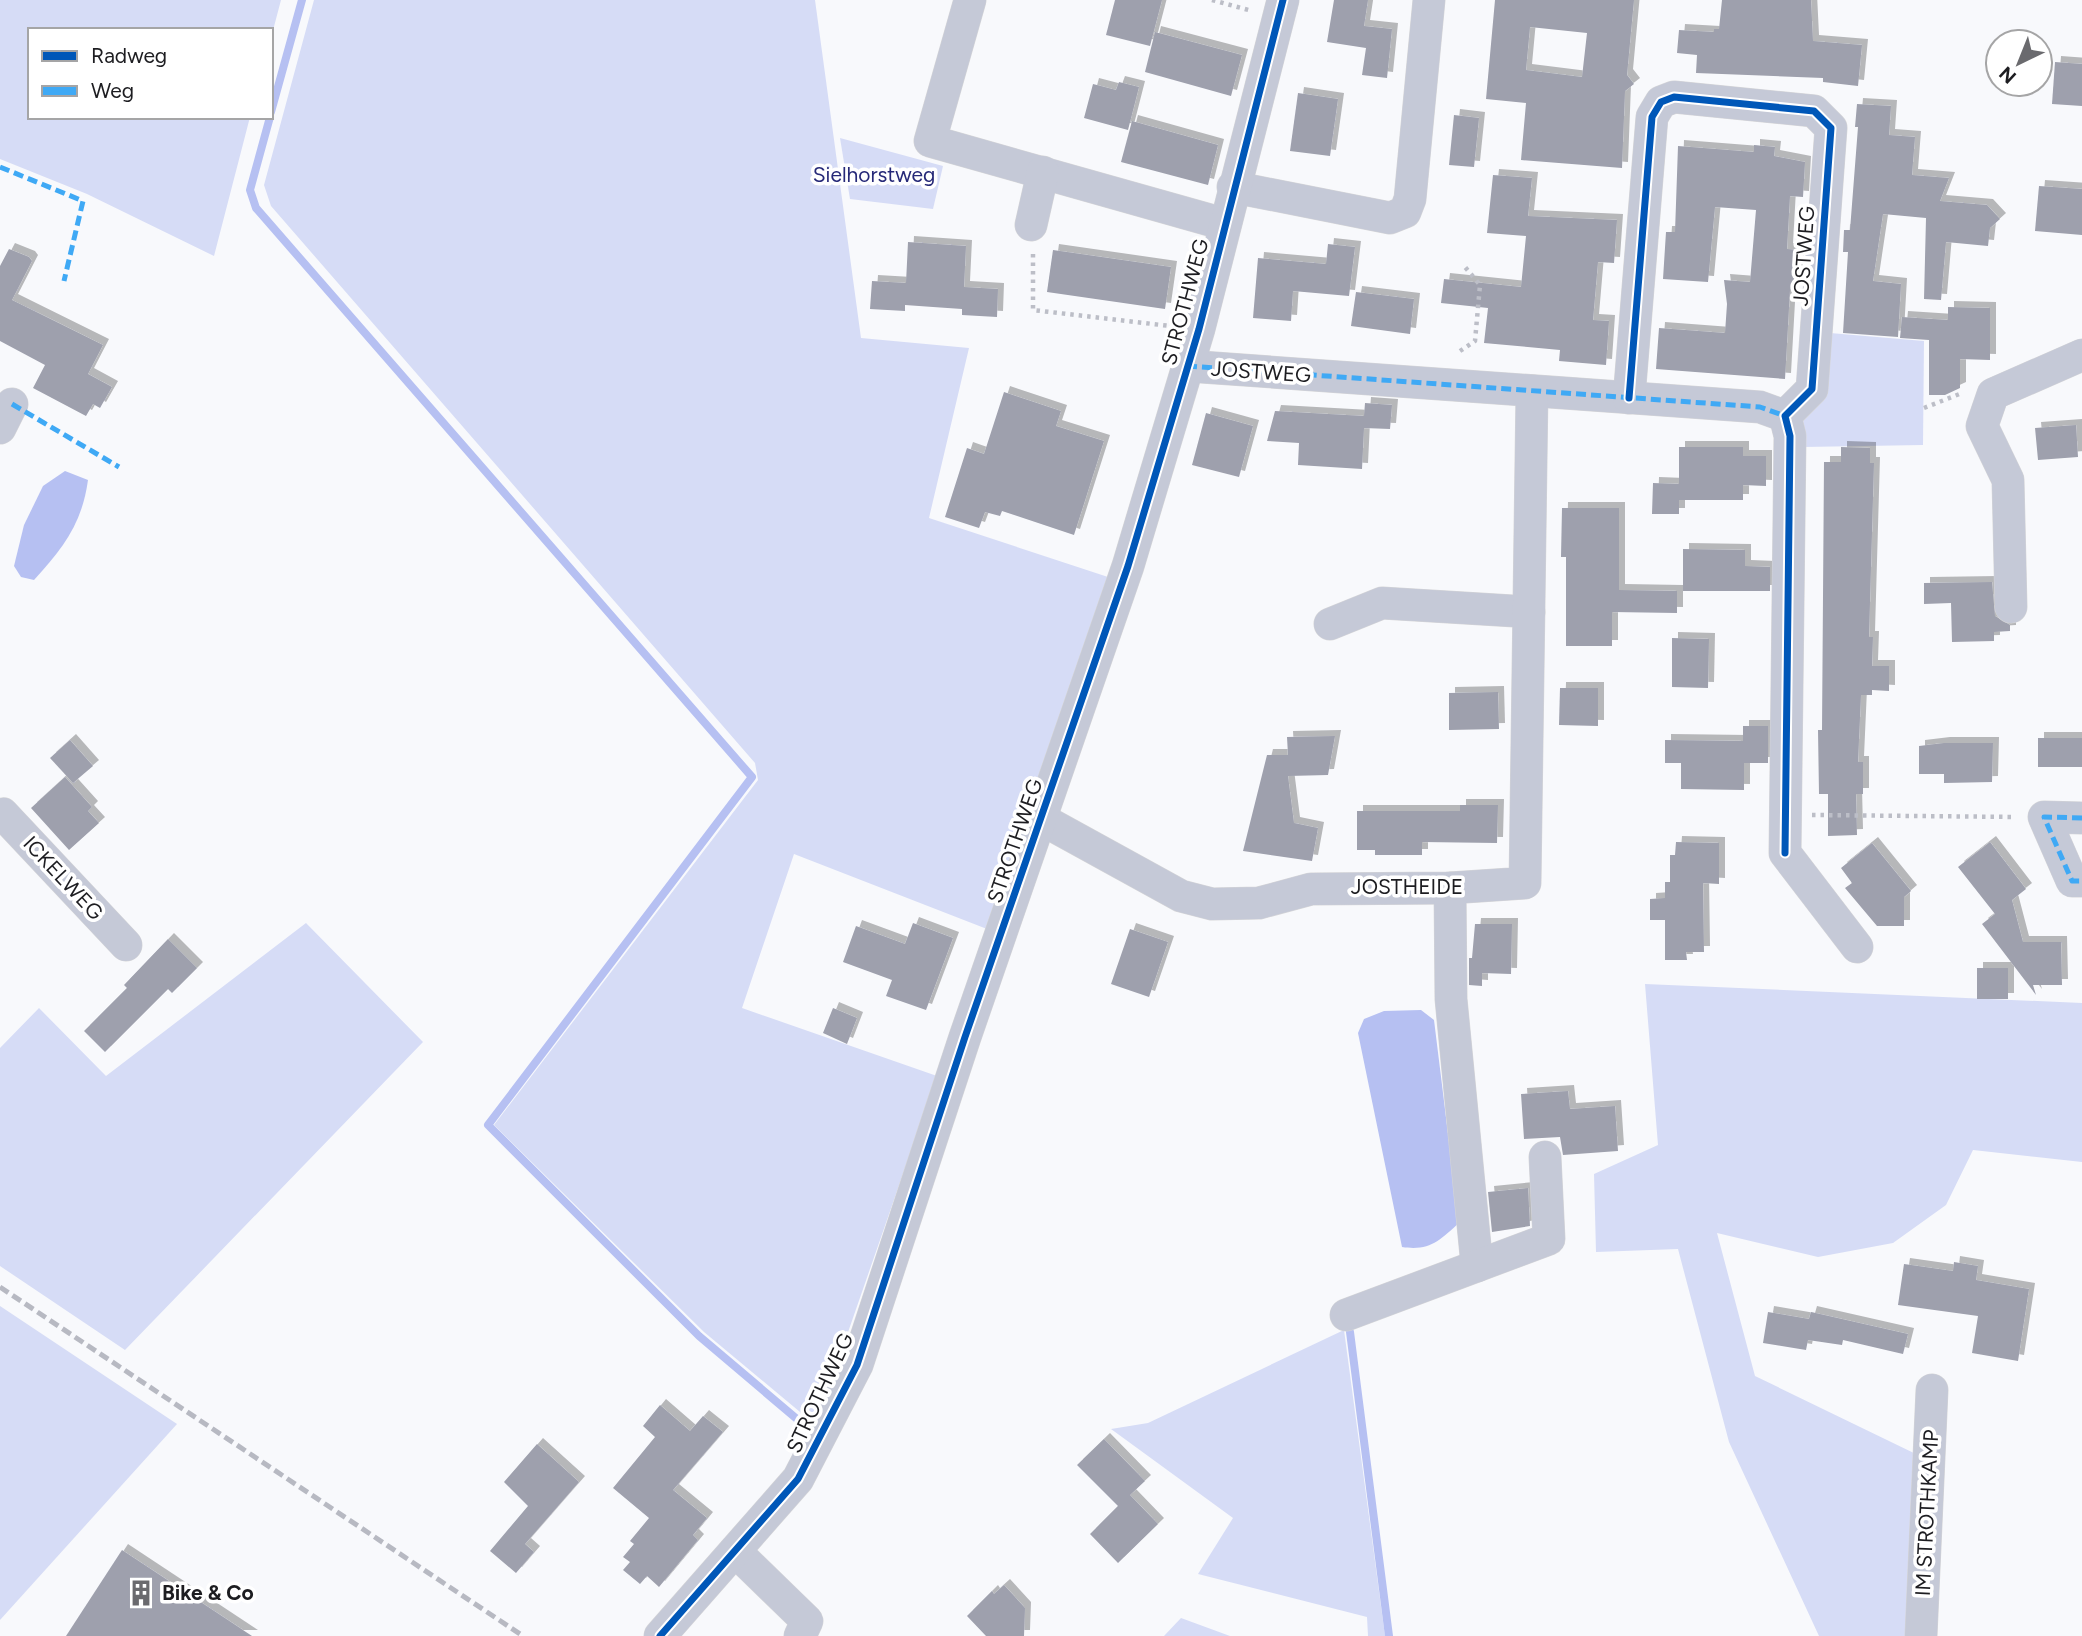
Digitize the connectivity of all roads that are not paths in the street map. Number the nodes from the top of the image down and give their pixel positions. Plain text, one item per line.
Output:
1 (970, 0) edge
2 (1429, 0) edge
3 (1280, 9) edge
4 (1043, 172) junction
5 (1233, 187) junction
6 (1224, 224) junction
7 (1031, 225) road end
8 (2082, 355) edge
9 (1187, 366) junction
10 (1532, 391) junction
11 (1629, 398) junction
12 (1785, 415) junction
13 (2011, 607) dead end
14 (1529, 612) junction
15 (1330, 624) dead end
16 (0, 815) edge
17 (2082, 818) edge
18 (1041, 819) junction
19 (2082, 881) edge
20 (1450, 888) junction
21 (126, 945) dead end
22 (1857, 947) dead end
23 (1545, 1157) dead end
24 (1477, 1266) junction
25 (1346, 1315) dead end
26 (1932, 1390) dead end
27 (735, 1551) junction
28 (660, 1636) edge
29 (800, 1636) edge
30 (1921, 1636) edge

1 - 4 street
2 - 5 street
3 - 5 street, STROTHWEG
4 - 6 street
4 - 7 street
5 - 6 street, STROTHWEG
6 - 9 street, STROTHWEG
8 - 13 street
9 - 10 street, JOSTWEG
9 - 18 street, STROTHWEG
10 - 11 street, JOSTWEG
10 - 14 street, JOSTHEIDE
11 - 12 street, JOSTWEG
11 - 12 street, JOSTWEG
12 - 22 street
14 - 15 street
14 - 20 street, JOSTHEIDE
16 - 21 street, ICKELWEG
17 - 19 street
18 - 20 street, JOSTHEIDE
18 - 27 street, STROTHWEG
20 - 24 street
23 - 24 street
24 - 25 street
26 - 30 street, IM STROTHKAMP
27 - 28 street, STROTHWEG
27 - 29 street

